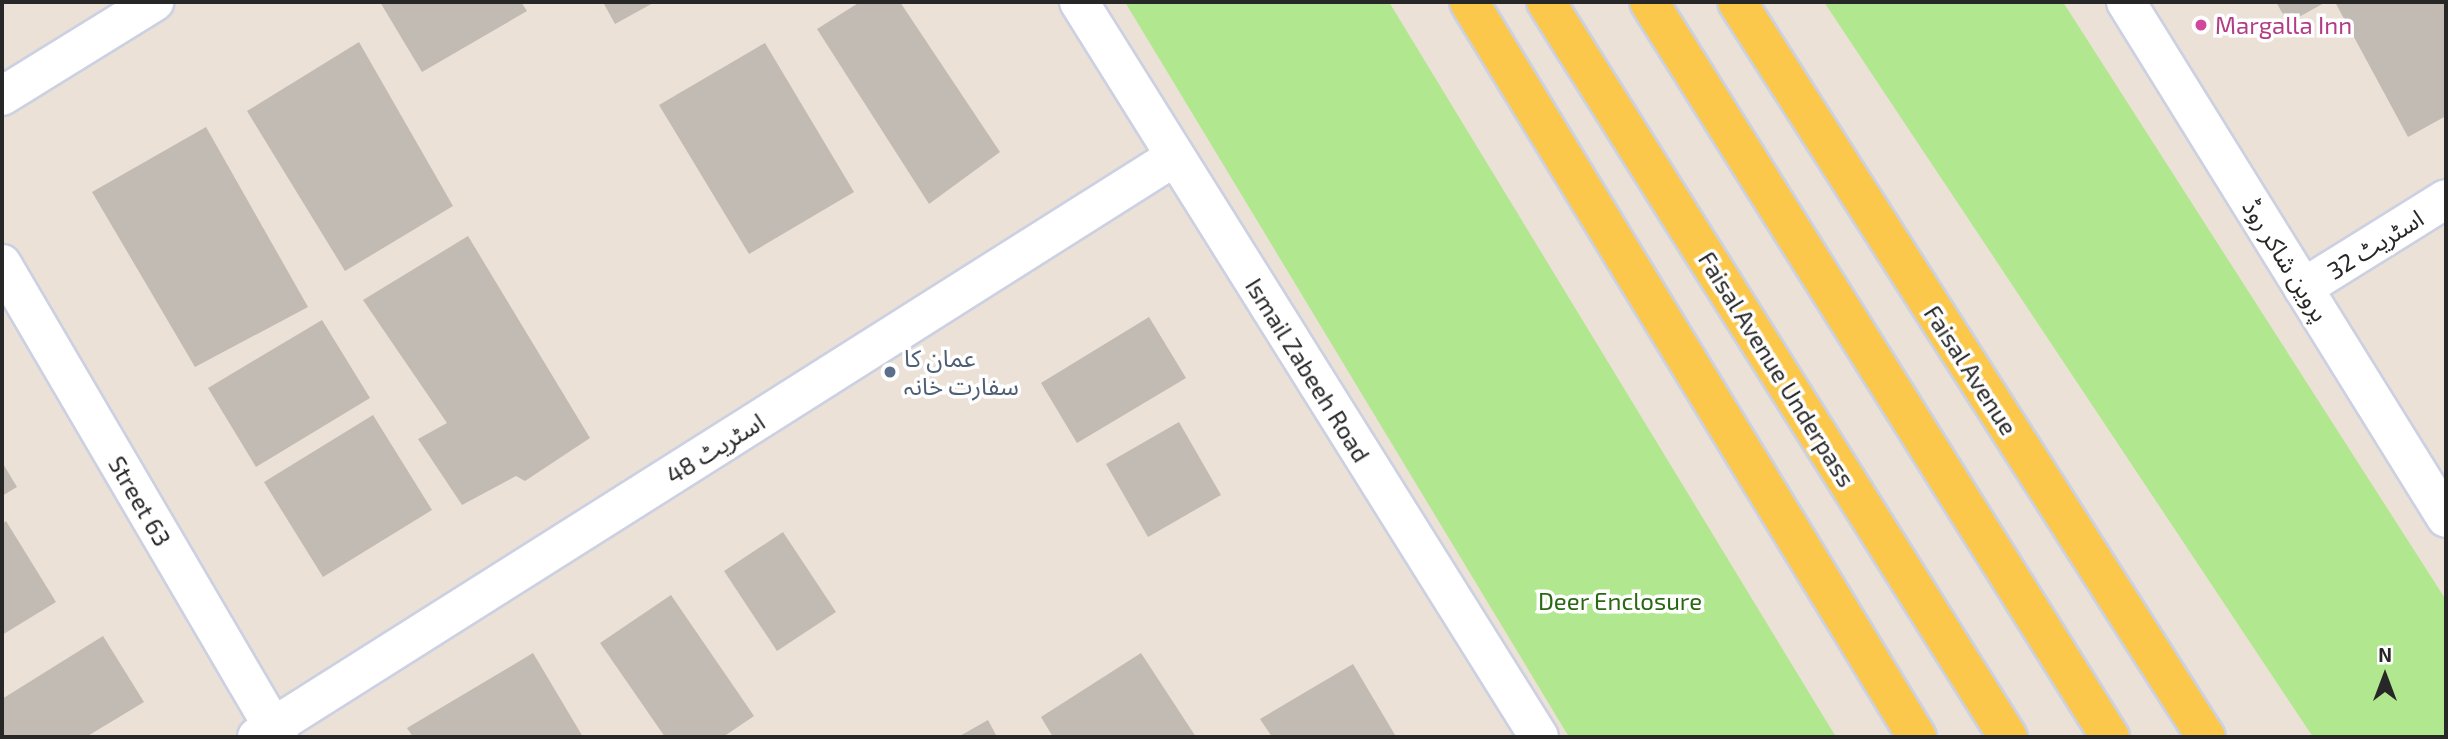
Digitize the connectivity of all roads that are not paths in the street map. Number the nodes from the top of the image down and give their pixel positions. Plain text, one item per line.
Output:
1 (154, 2) edge
2 (1079, 2) edge
3 (1469, 2) edge
4 (1546, 2) edge
5 (1649, 2) edge
6 (1737, 2) edge
7 (2126, 2) edge
8 (2, 96) edge
9 (1173, 158) junction
10 (2446, 199) edge
11 (2, 264) edge
12 (2303, 288) junction
13 (2446, 518) edge
14 (270, 734) edge
15 (1539, 737) edge
16 (1917, 737) edge
17 (2008, 737) edge
18 (2110, 737) edge
19 (2206, 737) edge

1 - 8 street
2 - 9 street, Ismail Zabeeh Road
3 - 16 main road
4 - 17 main road, Faisal Avenue Underpass
5 - 18 main road
6 - 19 main road, Faisal Avenue
7 - 12 street, پروین شاکر روڈ
9 - 14 street, اسٹریٹ 48
9 - 15 street, Ismail Zabeeh Road
10 - 12 street, اسٹریٹ 32
11 - 14 street, Street 63
12 - 13 street, پروین شاکر روڈ

